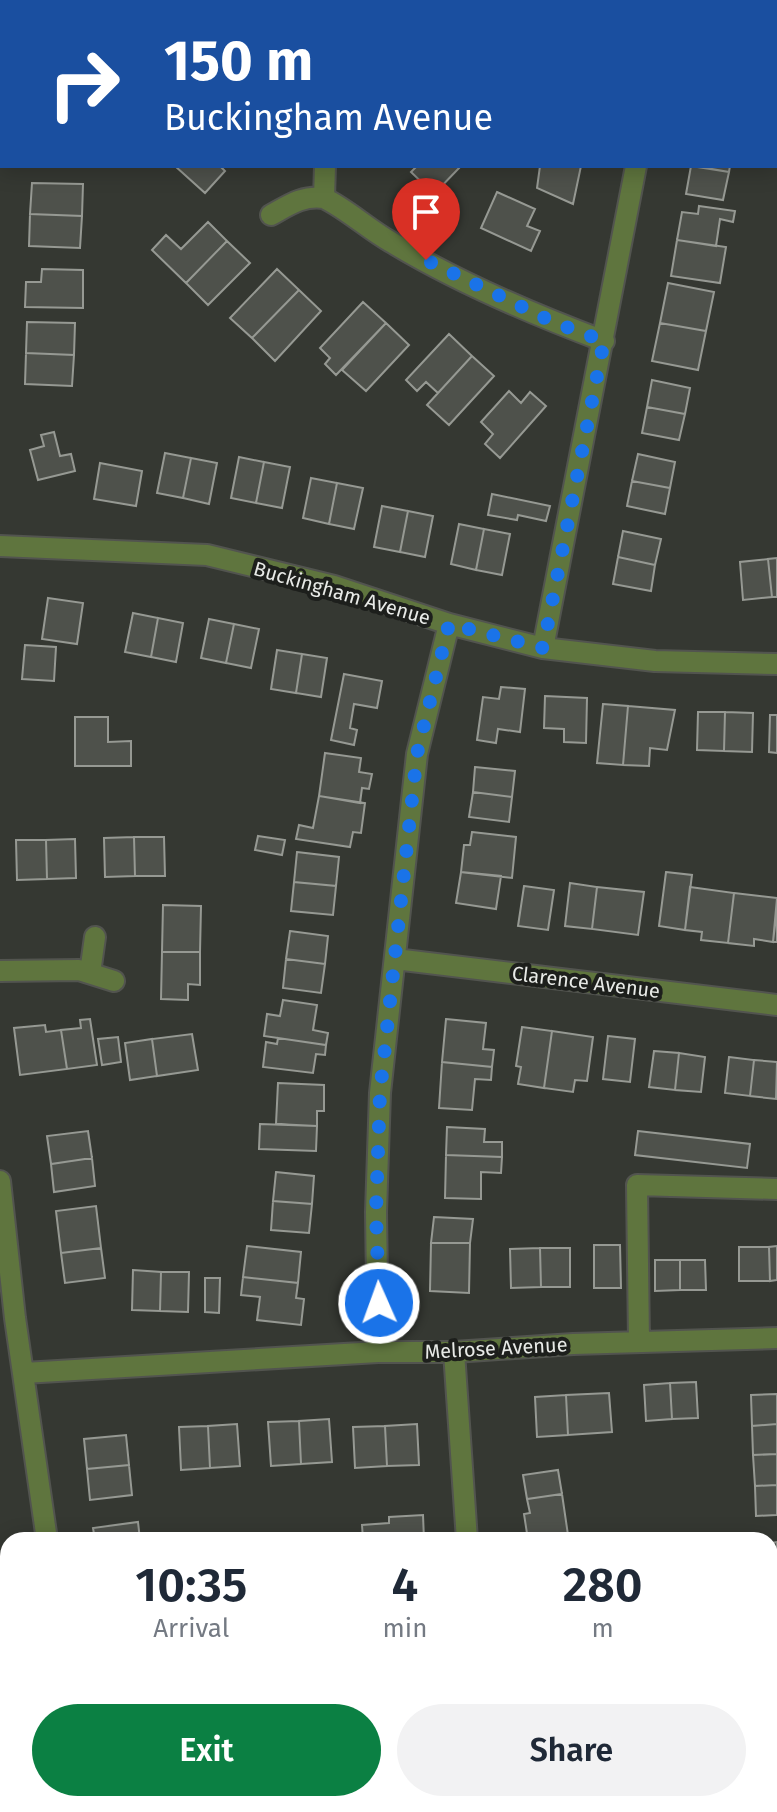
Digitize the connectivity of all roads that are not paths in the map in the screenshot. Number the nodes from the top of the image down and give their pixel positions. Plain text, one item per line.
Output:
1 (325, 168) edge
2 (636, 168) edge
3 (324, 198) junction
4 (271, 215) dead end
5 (604, 341) junction
6 (0, 546) edge
7 (449, 624) junction
8 (543, 648) junction
9 (777, 664) edge
10 (95, 937) dead end
11 (395, 959) junction
12 (0, 971) edge
13 (90, 973) junction
14 (114, 981) dead end
15 (777, 1005) edge
16 (0, 1181) edge
17 (777, 1189) edge
18 (8, 1319) edge
19 (777, 1338) edge
20 (639, 1342) junction
21 (378, 1352) junction
22 (454, 1352) junction
23 (24, 1373) junction
24 (46, 1532) edge
25 (466, 1532) edge
26 (558, 1812) edge
27 (579, 1812) edge

1 - 3 street
2 - 5 street
3 - 4 street
3 - 5 street
5 - 8 street
6 - 7 street, Buckingham Avenue
7 - 8 street, Buckingham Avenue
7 - 11 street
8 - 9 street, Buckingham Avenue
10 - 13 street
11 - 15 street, Clarence Avenue
11 - 21 street
12 - 13 street
13 - 14 street
16 - 18 street
17 - 20 street
18 - 23 street
19 - 20 street, Melrose Avenue
20 - 22 street, Melrose Avenue
21 - 22 street, Melrose Avenue
21 - 23 street, Melrose Avenue
22 - 25 street
23 - 24 street
26 - 27 street

